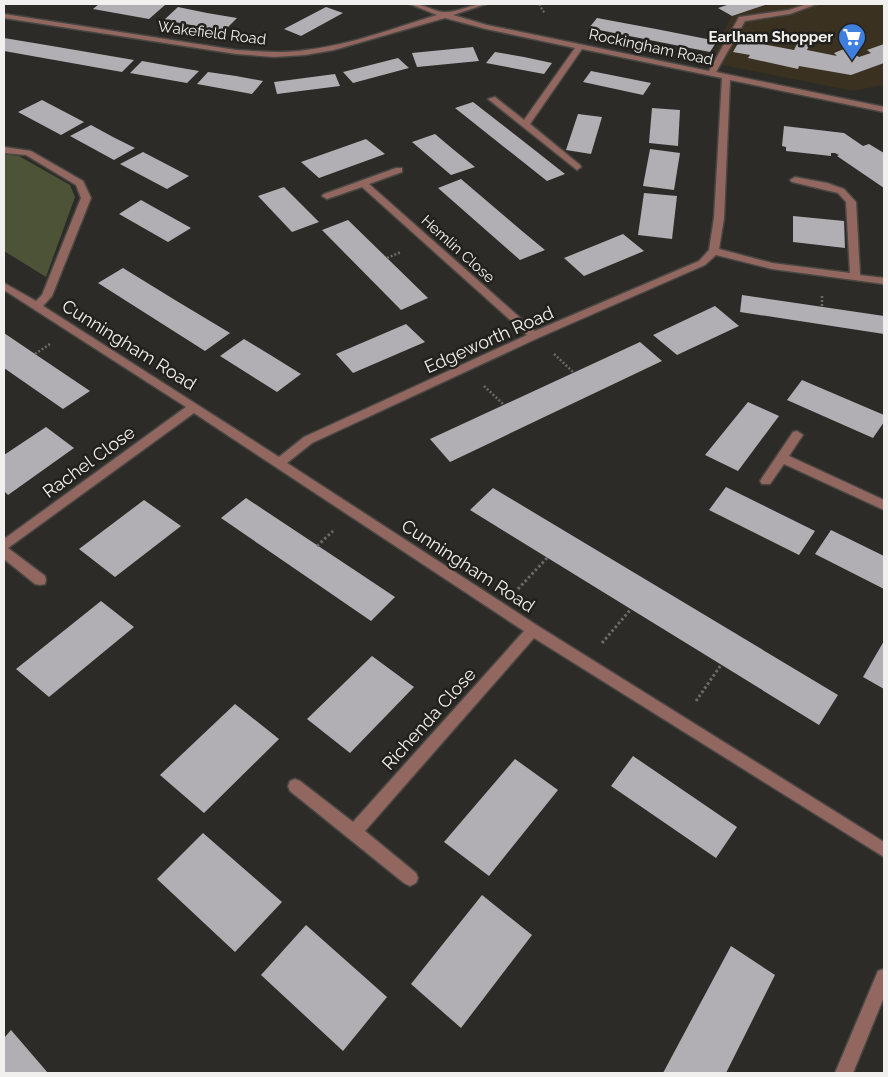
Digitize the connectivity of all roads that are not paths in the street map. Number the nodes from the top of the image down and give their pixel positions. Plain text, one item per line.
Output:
1 (414, 4) edge
2 (482, 4) edge
3 (813, 4) edge
4 (444, 15) junction
5 (4, 16) edge
6 (580, 47) junction
7 (712, 74) junction
8 (726, 77) junction
9 (492, 99) dead end
10 (884, 109) edge
11 (525, 125) junction
12 (4, 150) edge
13 (578, 167) dead end
14 (399, 170) dead end
15 (795, 180) dead end
16 (363, 183) junction
17 (327, 196) dead end
18 (714, 251) junction
19 (855, 277) junction
20 (884, 281) edge
21 (4, 286) edge
22 (36, 307) junction
23 (534, 336) junction
24 (194, 406) junction
25 (797, 435) dead end
26 (782, 458) junction
27 (279, 463) junction
28 (766, 481) dead end
29 (884, 505) edge
30 (4, 545) edge
31 (4, 552) edge
32 (40, 580) dead end
33 (533, 630) junction
34 (295, 786) dead end
35 (354, 832) junction
36 (884, 850) edge
37 (410, 878) dead end
38 (884, 977) edge
39 (844, 1073) edge

1 - 4 street, Rockingham Road
2 - 4 street, Wakefield Road
3 - 7 street
4 - 5 street, Wakefield Road
4 - 6 street, Rockingham Road
6 - 7 street, Rockingham Road
6 - 11 street
7 - 8 street, Rockingham Road
8 - 10 street, Rockingham Road
8 - 18 street
9 - 11 street
11 - 13 street
12 - 22 street, Cunningham Road
14 - 16 street
15 - 19 street
16 - 17 street
16 - 23 street, Hemlin Close
18 - 19 street
18 - 23 street, Edgeworth Road
19 - 20 street
21 - 22 street, Cunningham Road
22 - 24 street, Cunningham Road
23 - 27 street, Edgeworth Road
24 - 27 street, Cunningham Road
24 - 30 street, Rachel Close
25 - 26 street
26 - 28 street
26 - 29 street
27 - 33 street, Cunningham Road
31 - 32 street
33 - 35 street, Richenda Close
33 - 36 street, Cunningham Road
34 - 35 street
35 - 37 street
38 - 39 street

